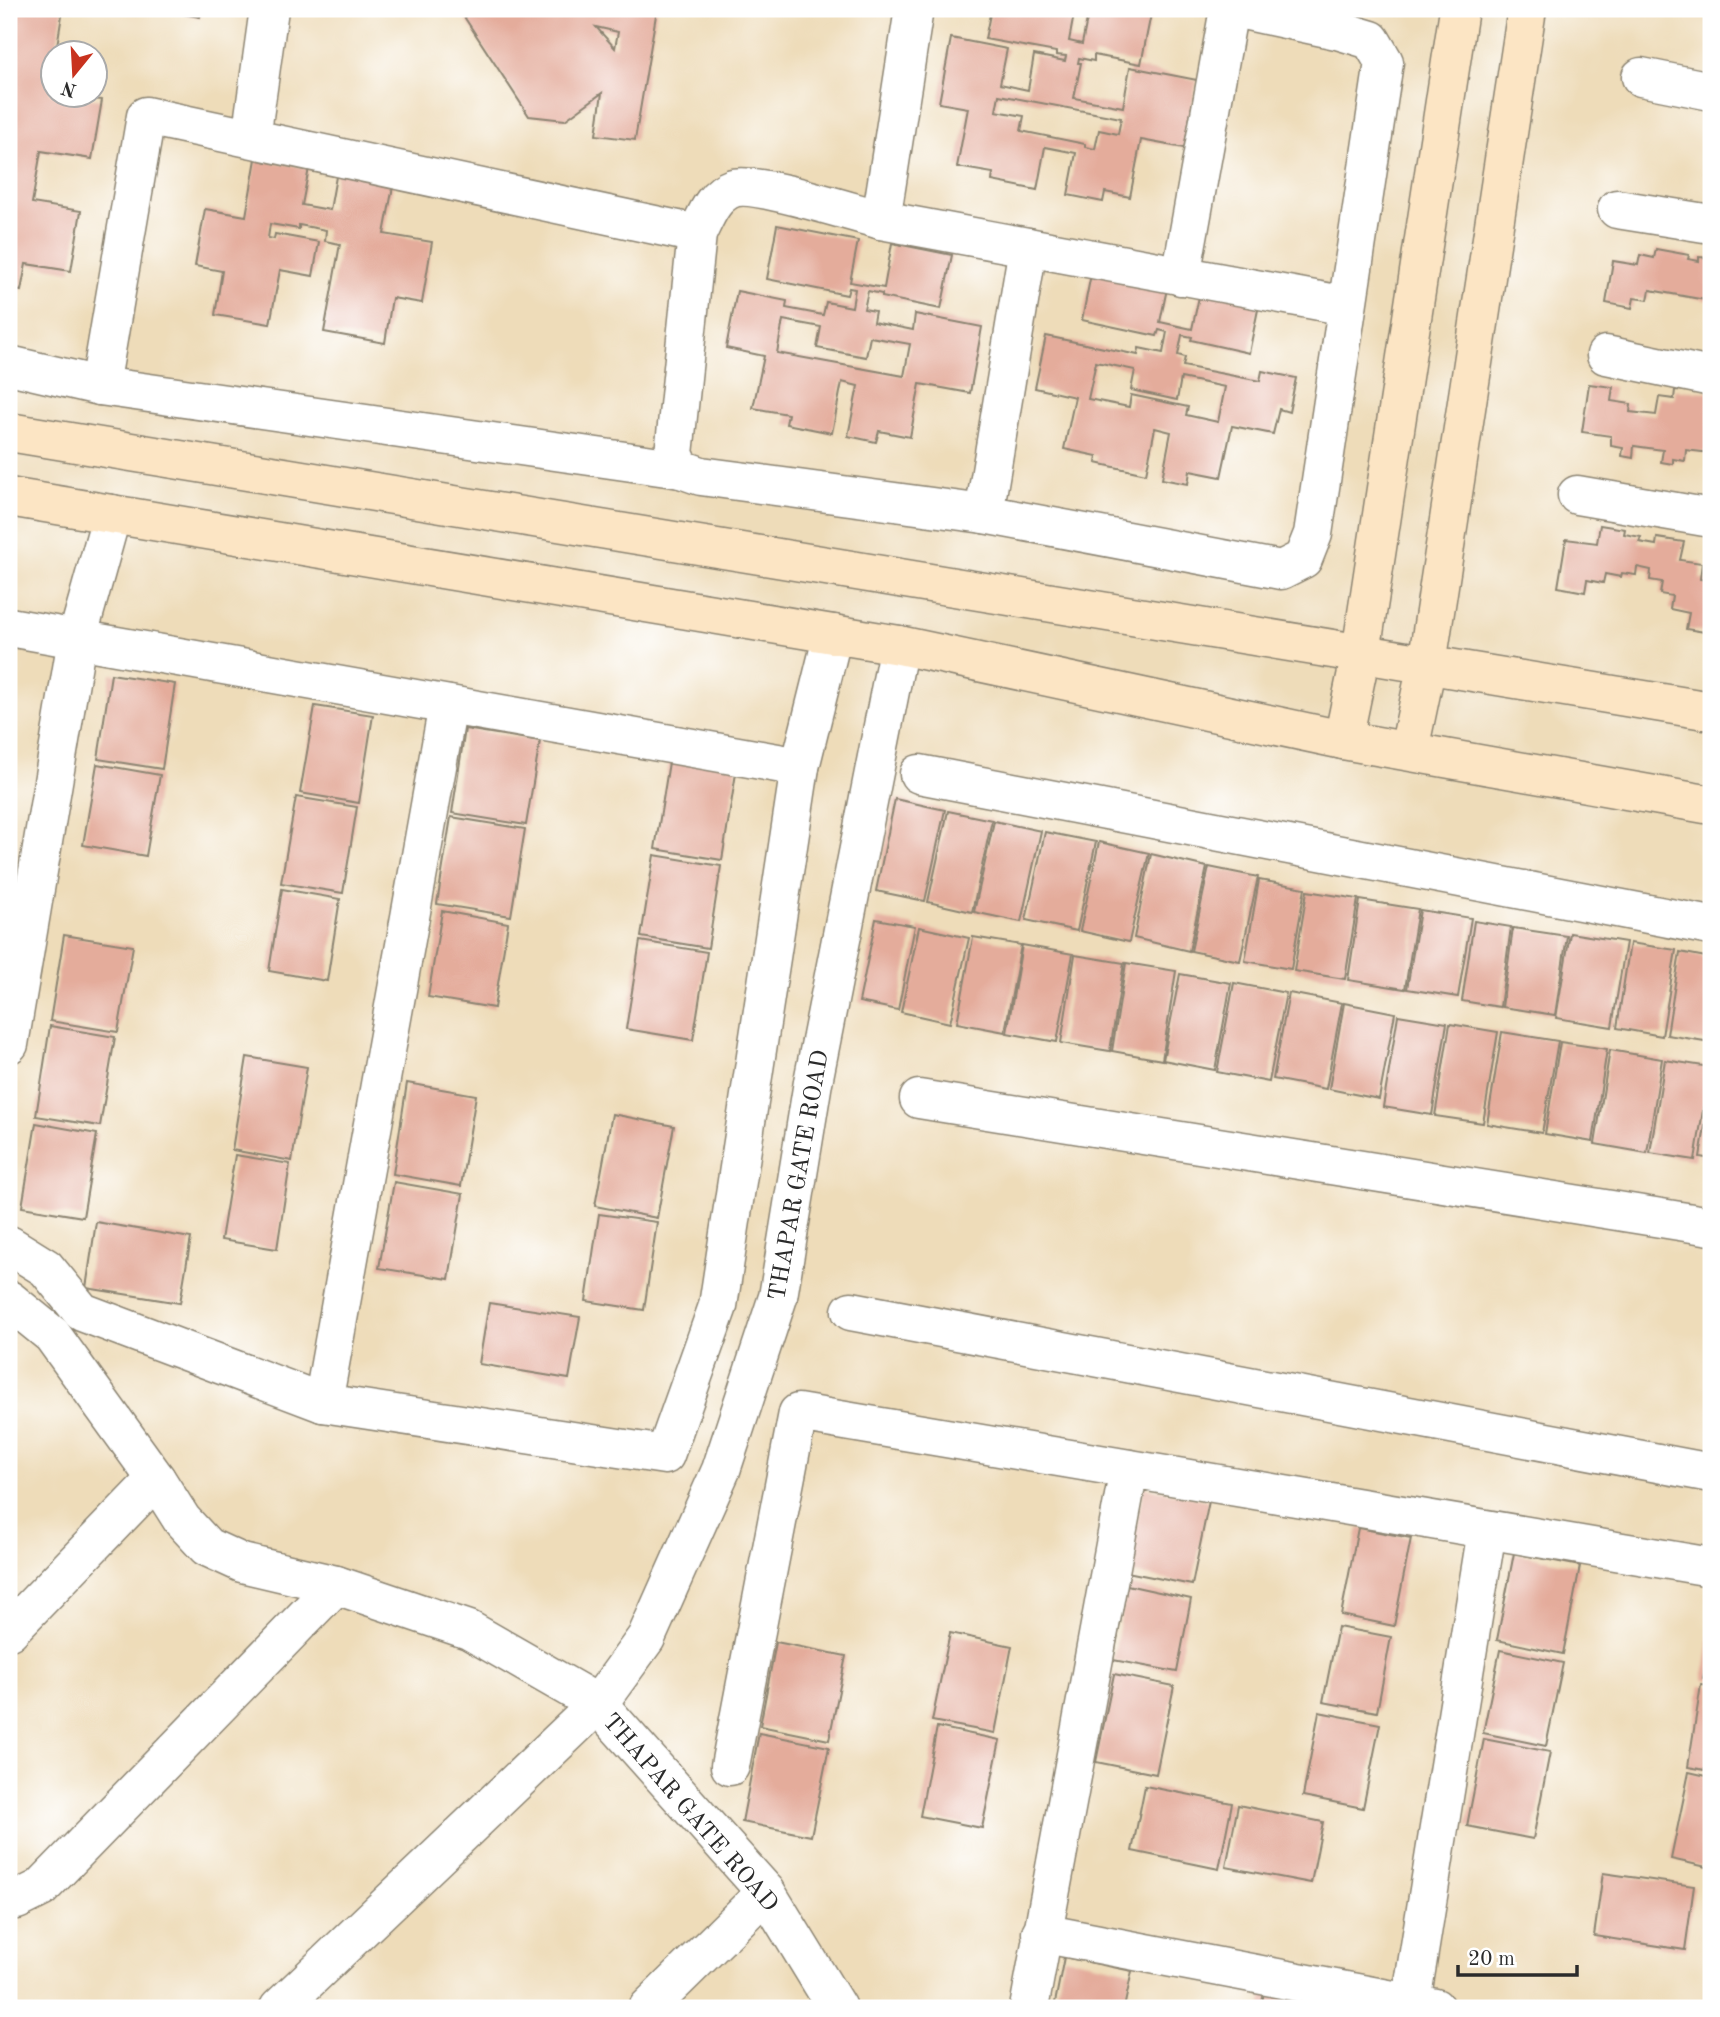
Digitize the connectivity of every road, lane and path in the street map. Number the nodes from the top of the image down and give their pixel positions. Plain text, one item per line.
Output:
1 (269, 9) edge
2 (914, 9) edge
3 (1229, 9) edge
4 (1238, 9) edge
5 (1459, 9) edge
6 (1527, 9) edge
7 (1641, 77) dead end
8 (1711, 91) edge
9 (251, 138) junction
10 (1617, 209) dead end
11 (881, 220) junction
12 (1711, 224) edge
13 (697, 233) junction
14 (1028, 247) junction
15 (1181, 276) junction
16 (1347, 306) junction
17 (1606, 355) dead end
18 (9, 365) edge
19 (1711, 377) edge
20 (100, 386) junction
21 (9, 432) edge
22 (681, 469) junction
23 (1577, 495) dead end
24 (9, 497) edge
25 (112, 514) junction
26 (984, 514) junction
27 (1711, 518) edge
28 (9, 627) edge
29 (834, 634) junction
30 (77, 639) junction
31 (898, 645) junction
32 (1361, 653) junction
33 (1427, 664) junction
34 (448, 705) junction
35 (1711, 711) edge
36 (1343, 740) junction
37 (1409, 750) junction
38 (800, 767) junction
39 (919, 774) dead end
40 (1711, 805) edge
41 (1711, 926) edge
42 (9, 1044) edge
43 (919, 1099) dead end
44 (1711, 1226) edge
45 (9, 1245) edge
46 (10, 1302) edge
47 (851, 1311) dead end
48 (323, 1403) junction
49 (1129, 1469) junction
50 (1711, 1473) edge
51 (156, 1479) junction
52 (1487, 1531) junction
53 (1711, 1567) edge
54 (336, 1585) junction
55 (9, 1631) edge
56 (598, 1704) junction
57 (730, 1766) dead end
58 (766, 1892) junction
59 (9, 1898) edge
60 (1041, 1933) junction
61 (1419, 2007) edge
62 (279, 2008) edge
63 (648, 2008) edge
64 (837, 2008) edge
65 (1029, 2008) edge

1 - 9 street
2 - 11 street
3 - 15 street
4 - 16 street
5 - 32 street
6 - 33 street
7 - 8 street
9 - 13 street
9 - 20 street
10 - 12 street
11 - 13 street
11 - 14 street
13 - 22 street
14 - 15 street
14 - 26 street
15 - 16 street
16 - 26 street
17 - 19 street
18 - 20 street
20 - 22 street
21 - 32 street
22 - 26 street
23 - 27 street
24 - 25 street
25 - 29 street
25 - 30 street
28 - 30 street
29 - 31 street
29 - 38 street
30 - 34 street
30 - 42 street
31 - 36 street
31 - 56 street, THAPAR GATE ROAD
32 - 33 street
32 - 36 street
33 - 35 street
33 - 37 street
34 - 38 street
34 - 48 street
36 - 37 street
37 - 40 street
38 - 48 street
39 - 41 street
43 - 44 street
45 - 48 street
46 - 51 street
47 - 50 street
49 - 52 street
49 - 57 street
49 - 60 street
51 - 54 street
51 - 55 street
52 - 53 street
52 - 61 street
54 - 56 street
54 - 59 street
56 - 58 street, THAPAR GATE ROAD
56 - 62 street
58 - 63 street
58 - 64 street, THAPAR GATE ROAD
60 - 61 street
60 - 65 street

